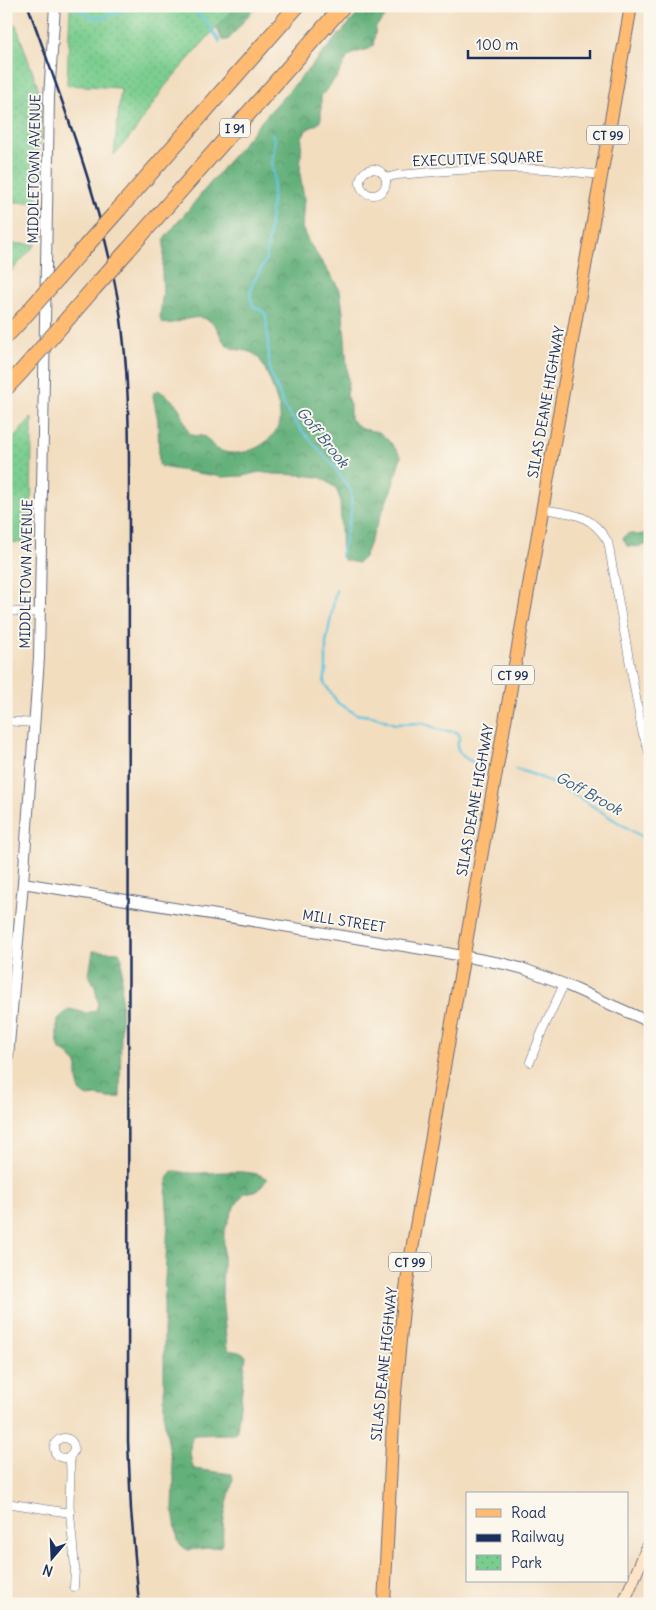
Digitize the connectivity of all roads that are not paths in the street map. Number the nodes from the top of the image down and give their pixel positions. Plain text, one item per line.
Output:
1 (297, 6) edge
2 (343, 6) edge
3 (631, 6) edge
4 (55, 8) edge
5 (601, 176) junction
6 (386, 178) dead end
7 (6, 336) edge
8 (6, 388) edge
9 (542, 509) junction
10 (6, 611) edge
11 (40, 613) junction
12 (6, 721) edge
13 (34, 723) junction
14 (650, 755) edge
15 (23, 883) junction
16 (6, 942) edge
17 (18, 943) junction
18 (463, 955) junction
19 (564, 984) junction
20 (650, 1022) edge
21 (530, 1062) dead end
22 (6, 1079) edge
23 (69, 1457) dead end
24 (6, 1503) edge
25 (70, 1513) junction
26 (650, 1540) edge
27 (74, 1587) dead end
28 (384, 1604) edge
29 (623, 1604) edge

1 - 7 highway, I 91, bridge
2 - 8 highway, I 91, bridge
3 - 5 main road, SILAS DEANE HIGHWAY / CT 99
4 - 11 street, MIDDLETOWN AVENUE
5 - 6 street, EXECUTIVE SQUARE
5 - 9 main road, SILAS DEANE HIGHWAY / CT 99
9 - 14 street
9 - 18 main road, SILAS DEANE HIGHWAY / CT 99
10 - 11 street
11 - 13 street, MIDDLETOWN AVENUE
12 - 13 street
13 - 15 street, MIDDLETOWN AVENUE
15 - 17 street, MIDDLETOWN AVENUE
15 - 18 street, MILL STREET
16 - 17 street
17 - 22 street, MIDDLETOWN AVENUE
18 - 19 street, MILL STREET
18 - 28 main road, SILAS DEANE HIGHWAY / CT 99
19 - 20 street, MILL STREET
19 - 21 street
23 - 25 street
24 - 25 street
25 - 27 street
26 - 29 main road

